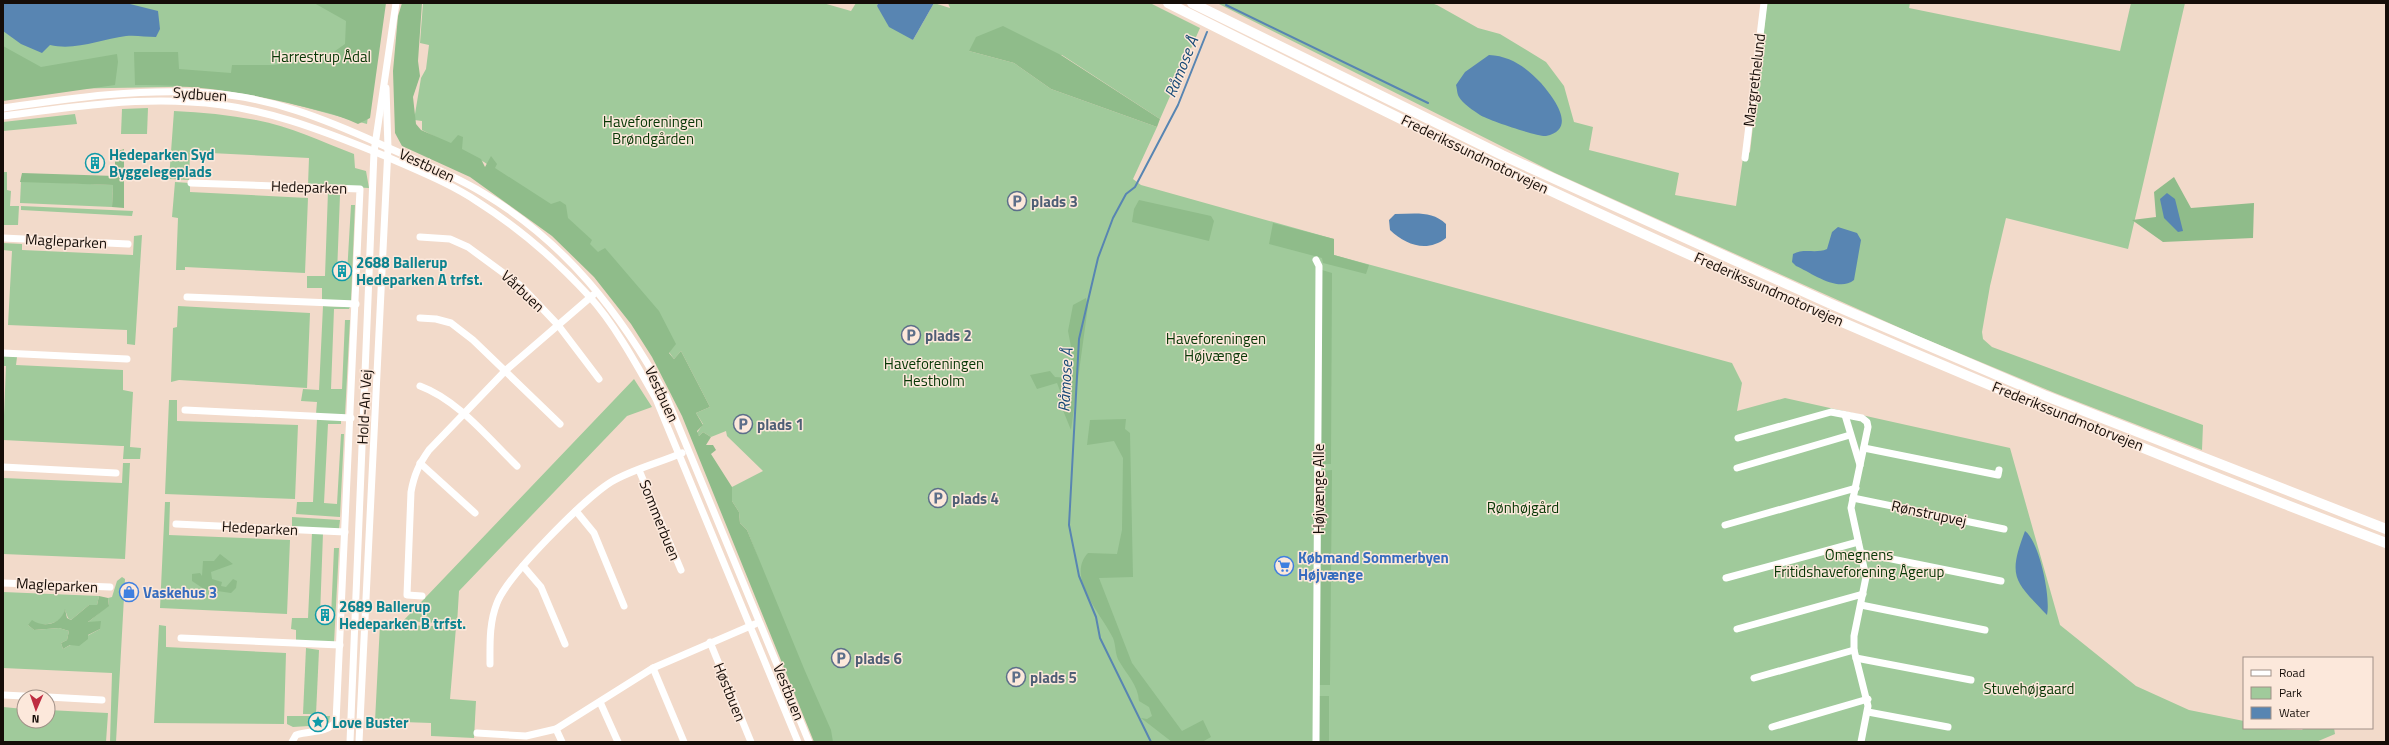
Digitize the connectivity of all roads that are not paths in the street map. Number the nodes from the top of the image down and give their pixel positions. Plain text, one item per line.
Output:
1 (396, 3) edge
2 (1168, 3) edge
3 (1192, 3) edge
4 (1764, 3) edge
5 (386, 73) junction
6 (3, 108) edge
7 (3, 116) edge
8 (375, 142) junction
9 (388, 148) junction
10 (374, 152) junction
11 (388, 158) junction
12 (1745, 158) dead end
13 (191, 183) dead end
14 (420, 237) dead end
15 (3, 238) edge
16 (128, 244) dead end
17 (1316, 260) dead end
18 (598, 291) junction
19 (187, 297) dead end
20 (591, 297) junction
21 (356, 304) junction
22 (420, 318) dead end
23 (558, 325) junction
24 (3, 353) edge
25 (127, 359) dead end
26 (505, 371) junction
27 (599, 379) dead end
28 (420, 386) dead end
29 (185, 410) dead end
30 (463, 414) junction
31 (1845, 415) junction
32 (351, 418) junction
33 (560, 424) dead end
34 (1850, 435) junction
35 (1738, 438) dead end
36 (1864, 448) junction
37 (687, 450) junction
38 (679, 454) junction
39 (420, 463) junction
40 (1860, 465) junction
41 (517, 466) dead end
42 (3, 467) edge
43 (1737, 468) dead end
44 (639, 470) junction
45 (1999, 470) dead end
46 (116, 473) dead end
47 (347, 484) junction
48 (361, 485) junction
49 (372, 485) junction
50 (1856, 488) junction
51 (1853, 498) junction
52 (576, 511) junction
53 (475, 513) dead end
54 (176, 524) dead end
55 (1724, 525) dead end
56 (2004, 529) dead end
57 (2386, 529) edge
58 (345, 532) junction
59 (1858, 542) junction
60 (2386, 542) edge
61 (1862, 553) junction
62 (523, 566) junction
63 (681, 570) dead end
64 (1726, 578) dead end
65 (2001, 581) dead end
66 (3, 583) edge
67 (110, 587) dead end
68 (1863, 594) junction
69 (422, 596) dead end
70 (1861, 605) junction
71 (624, 606) dead end
72 (760, 622) junction
73 (751, 626) junction
74 (1737, 628) dead end
75 (1985, 630) dead end
76 (181, 638) dead end
77 (710, 642) junction
78 (565, 644) dead end
79 (340, 645) junction
80 (1855, 654) junction
81 (490, 664) dead end
82 (653, 668) junction
83 (1754, 678) dead end
84 (1971, 680) dead end
85 (3, 695) edge
86 (16, 696) edge
87 (56, 697) edge
88 (1868, 699) junction
89 (102, 700) dead end
90 (600, 702) junction
91 (1868, 712) junction
92 (1772, 727) dead end
93 (1948, 727) dead end
94 (556, 729) junction
95 (477, 733) dead end
96 (508, 739) edge
97 (292, 742) edge
98 (350, 742) edge
99 (359, 742) edge
100 (562, 742) edge
101 (618, 742) edge
102 (684, 742) edge
103 (751, 742) edge
104 (798, 742) edge
105 (809, 742) edge
106 (1316, 742) edge
107 (1861, 742) edge

1 - 5 street, Hold-An Vej
2 - 60 highway, Frederikssundmotorvejen
3 - 57 highway, Frederikssundmotorvejen
4 - 12 street, Margrethelund
5 - 8 street, Hold-An Vej
5 - 9 street, Hold-An Vej
6 - 8 street, Sydbuen
7 - 10 street, Sydbuen
8 - 9 street, Sydbuen
8 - 10 street, Hold-An Vej
9 - 11 street, Hold-An Vej
9 - 18 street, Vestbuen
10 - 11 street, Vestbuen
10 - 48 street, Hold-An Vej
11 - 20 street, Vestbuen
11 - 49 street, Hold-An Vej
13 - 21 street, Hedeparken
14 - 23 street, Vårbuen
15 - 16 street, Magleparken
17 - 106 street, Højvænge Alle
18 - 20 street, Vårbuen
18 - 37 street, Vestbuen
19 - 21 street
20 - 23 street, Vårbuen
20 - 38 street, Vestbuen
21 - 32 street, Hedeparken
22 - 26 street
23 - 26 street, Vårbuen
23 - 27 street, Vårbuen
24 - 25 street
26 - 30 street, Vårbuen
26 - 33 street
28 - 30 street
29 - 32 street
30 - 39 street, Vårbuen
30 - 41 street
31 - 34 street
31 - 35 street
31 - 36 street
32 - 47 street, Hedeparken
34 - 40 street
34 - 43 street
36 - 40 street
36 - 45 street
37 - 38 street, Sommerbuen
37 - 72 street, Vestbuen
38 - 44 street, Sommerbuen
38 - 73 street, Vestbuen
39 - 53 street
39 - 69 street, Vårbuen
40 - 50 street
42 - 46 street
44 - 52 street, Sommerbuen
44 - 63 street, Sommerbuen
47 - 48 street
47 - 58 street, Hedeparken
48 - 49 street
48 - 98 street, Hold-An Vej
49 - 99 street, Hold-An Vej
50 - 51 street
50 - 55 street
51 - 56 street, Rønstrupvej
51 - 59 street
52 - 62 street, Sommerbuen
52 - 71 street
54 - 58 street, Hedeparken
58 - 79 street, Hedeparken
59 - 61 street
59 - 64 street
61 - 65 street
61 - 68 street
62 - 78 street
62 - 81 street, Sommerbuen
66 - 67 street, Magleparken
68 - 70 street
68 - 74 street
70 - 75 street
70 - 80 street
72 - 73 street, Høstbuen
72 - 105 street, Vestbuen
73 - 77 street, Høstbuen
73 - 104 street, Vestbuen
76 - 79 street
77 - 82 street, Høstbuen
77 - 103 street, Høstbuen
79 - 97 street, Hedeparken
80 - 83 street
80 - 84 street
80 - 88 street
82 - 90 street, Høstbuen
82 - 102 street
85 - 86 street
87 - 89 street
88 - 91 street
88 - 92 street
90 - 94 street, Høstbuen
90 - 101 street
91 - 93 street
91 - 107 street
94 - 96 street, Høstbuen
94 - 100 street
95 - 96 street, Høstbuen

